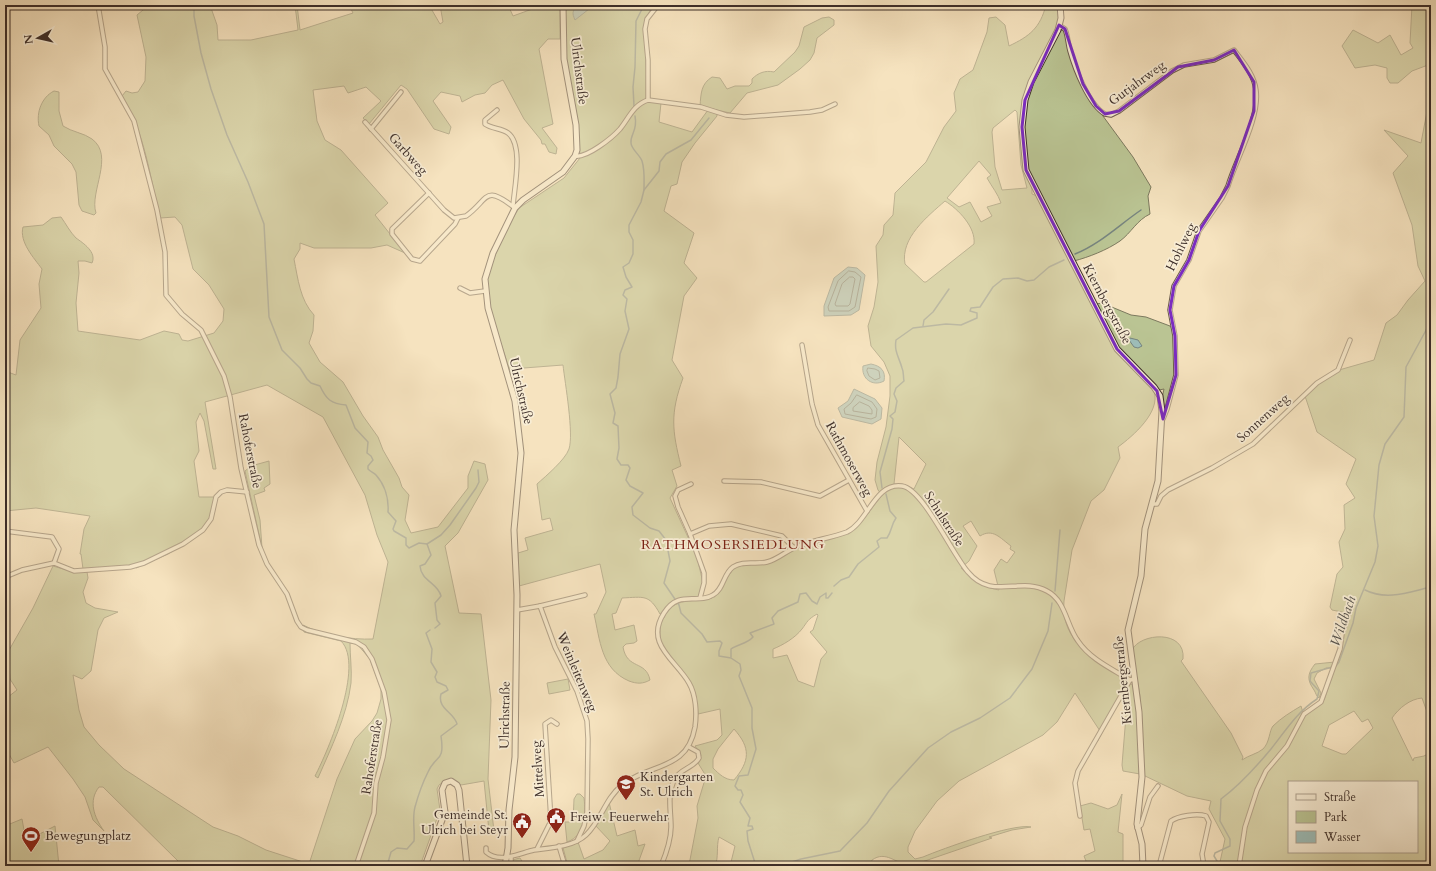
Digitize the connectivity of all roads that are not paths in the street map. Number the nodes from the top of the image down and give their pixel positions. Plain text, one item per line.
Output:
1 (98, 5) edge
2 (564, 5) edge
3 (658, 5) edge
4 (1060, 5) edge
5 (1059, 25) junction
6 (1234, 50) joint
7 (402, 92) dead end
8 (648, 100) junction
9 (835, 104) dead end
10 (497, 110) dead end
11 (365, 122) dead end
12 (371, 128) junction
13 (575, 156) junction
14 (430, 194) junction
15 (514, 207) junction
16 (458, 218) junction
17 (460, 288) dead end
18 (485, 291) junction
19 (1350, 340) dead end
20 (802, 345) dead end
21 (1163, 419) junction
22 (724, 480) dead end
23 (849, 480) junction
24 (691, 484) dead end
25 (247, 492) junction
26 (1152, 504) junction
27 (867, 511) junction
28 (5, 531) edge
29 (690, 534) junction
30 (794, 548) junction
31 (54, 563) junction
32 (5, 577) edge
33 (585, 595) dead end
34 (700, 598) junction
35 (540, 606) junction
36 (517, 610) junction
37 (1348, 616) dead end
38 (1132, 679) junction
39 (557, 724) dead end
40 (690, 746) junction
41 (1158, 786) dead end
42 (1080, 816) dead end
43 (1137, 828) junction
44 (577, 840) junction
45 (559, 846) junction
46 (486, 848) dead end
47 (537, 849) junction
48 (509, 857) junction
49 (356, 866) edge
50 (425, 866) edge
51 (467, 866) edge
52 (505, 866) edge
53 (511, 866) edge
54 (565, 866) edge
55 (661, 866) edge
56 (1143, 866) edge
57 (1159, 866) edge
58 (1204, 866) edge
59 (1239, 866) edge

1 - 25 street, Rahoferstraße
2 - 13 street, Ulrichstraße
3 - 8 street
4 - 5 street, Kiernbergstraße
5 - 6 street, Gutjahrweg
5 - 21 street, Kiernbergstraße
6 - 21 street, Hohlweg
7 - 12 street, Garbweg
8 - 9 street
8 - 13 street
10 - 15 street
11 - 12 street, Garbweg
12 - 14 street, Garbweg
13 - 15 street, Ulrichstraße
14 - 16 street, Garbweg
14 - 16 street, Garbweg
15 - 16 street, Garbweg
15 - 18 street, Ulrichstraße
17 - 18 street
18 - 36 street, Ulrichstraße
19 - 26 street, Sonnenweg
20 - 23 street, Rathmoserweg
21 - 26 street, Kiernbergstraße
22 - 23 street
23 - 27 street, Rathmoserweg
24 - 29 street
25 - 31 street
25 - 49 street, Rahoferstraße
26 - 38 street, Kiernbergstraße
27 - 30 street, Schulstraße
27 - 38 street, Schulstraße
28 - 31 street
29 - 30 street
29 - 34 street
30 - 34 street, Schulstraße
31 - 32 street
33 - 35 street
34 - 40 street, Schulstraße
35 - 36 street
35 - 44 street, Weinleitenweg
36 - 48 street, Ulrichstraße
37 - 59 street
38 - 42 street
38 - 43 street, Kiernbergstraße
39 - 47 street, Mittelweg
40 - 44 street
40 - 55 street
41 - 43 street
43 - 56 street, Kiernbergstraße
44 - 45 street
45 - 47 street
45 - 54 street
46 - 48 street
47 - 48 street
48 - 52 street, Ulrichstraße
48 - 53 street
50 - 51 street
57 - 58 street

